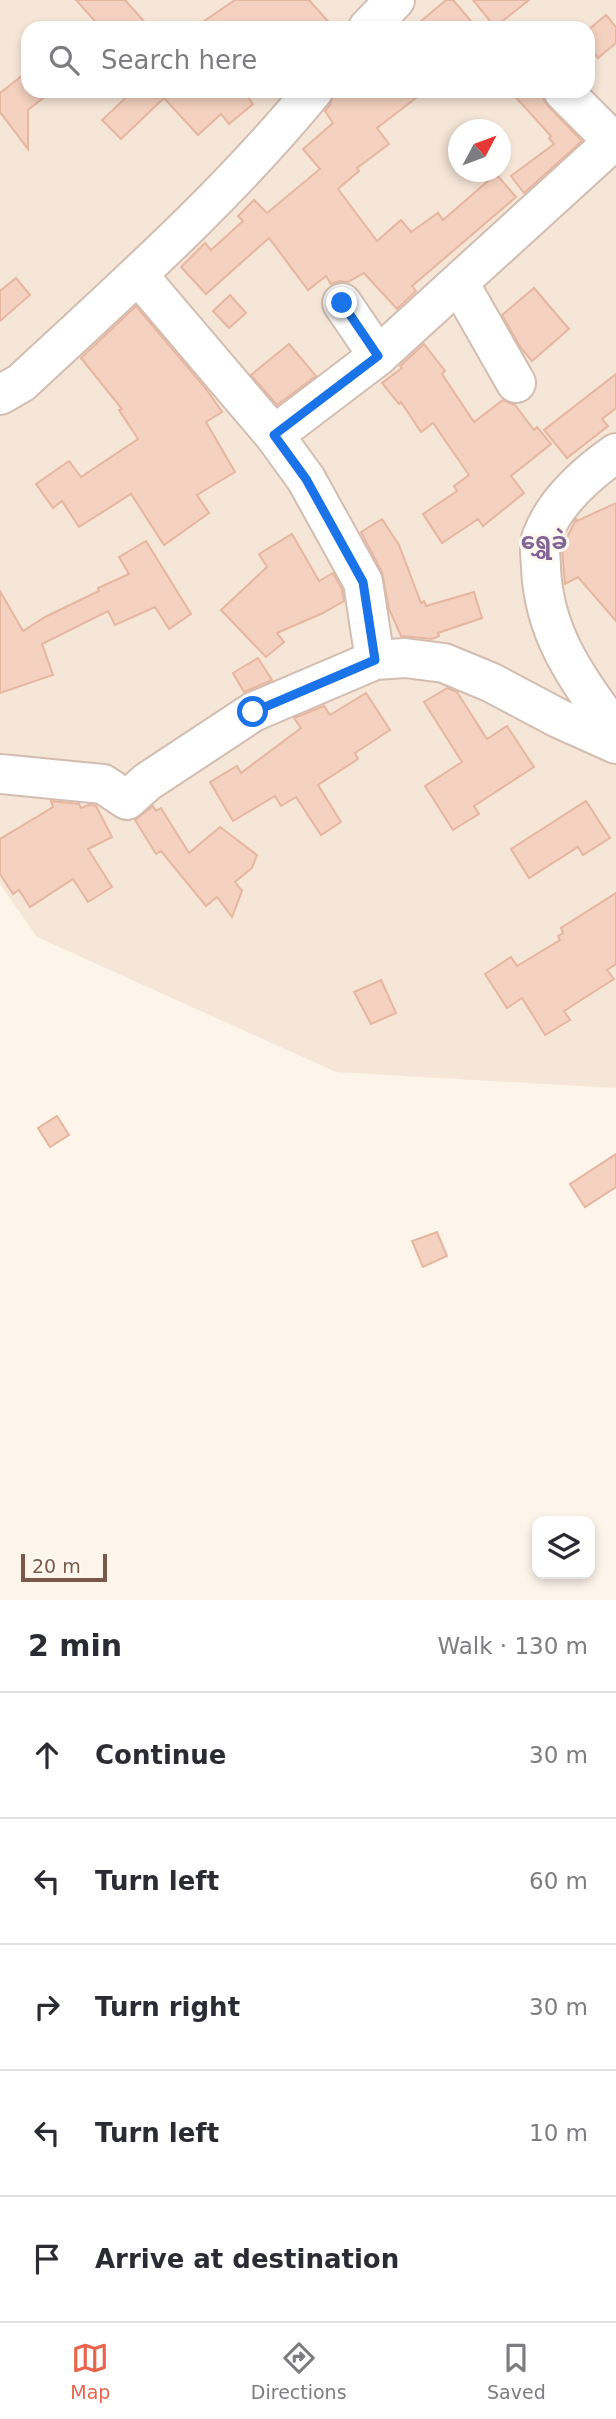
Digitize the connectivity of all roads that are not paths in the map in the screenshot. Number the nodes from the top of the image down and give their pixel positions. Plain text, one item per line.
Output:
1 (396, 0) edge
2 (375, 21) edge
3 (307, 98) edge
4 (570, 98) edge
5 (615, 140) edge
6 (138, 275) junction
7 (460, 283) junction
8 (342, 303) dead end
9 (378, 356) junction
10 (516, 383) dead end
11 (0, 396) edge
12 (274, 435) junction
13 (616, 453) edge
14 (375, 660) junction
15 (616, 732) edge
16 (616, 744) edge
17 (0, 774) edge

1 - 2 street
3 - 6 street
4 - 5 street
5 - 7 street
6 - 11 street
6 - 12 street
7 - 9 street
7 - 10 street
8 - 9 street
9 - 12 street
12 - 14 street
13 - 15 street
14 - 16 street
14 - 17 street

